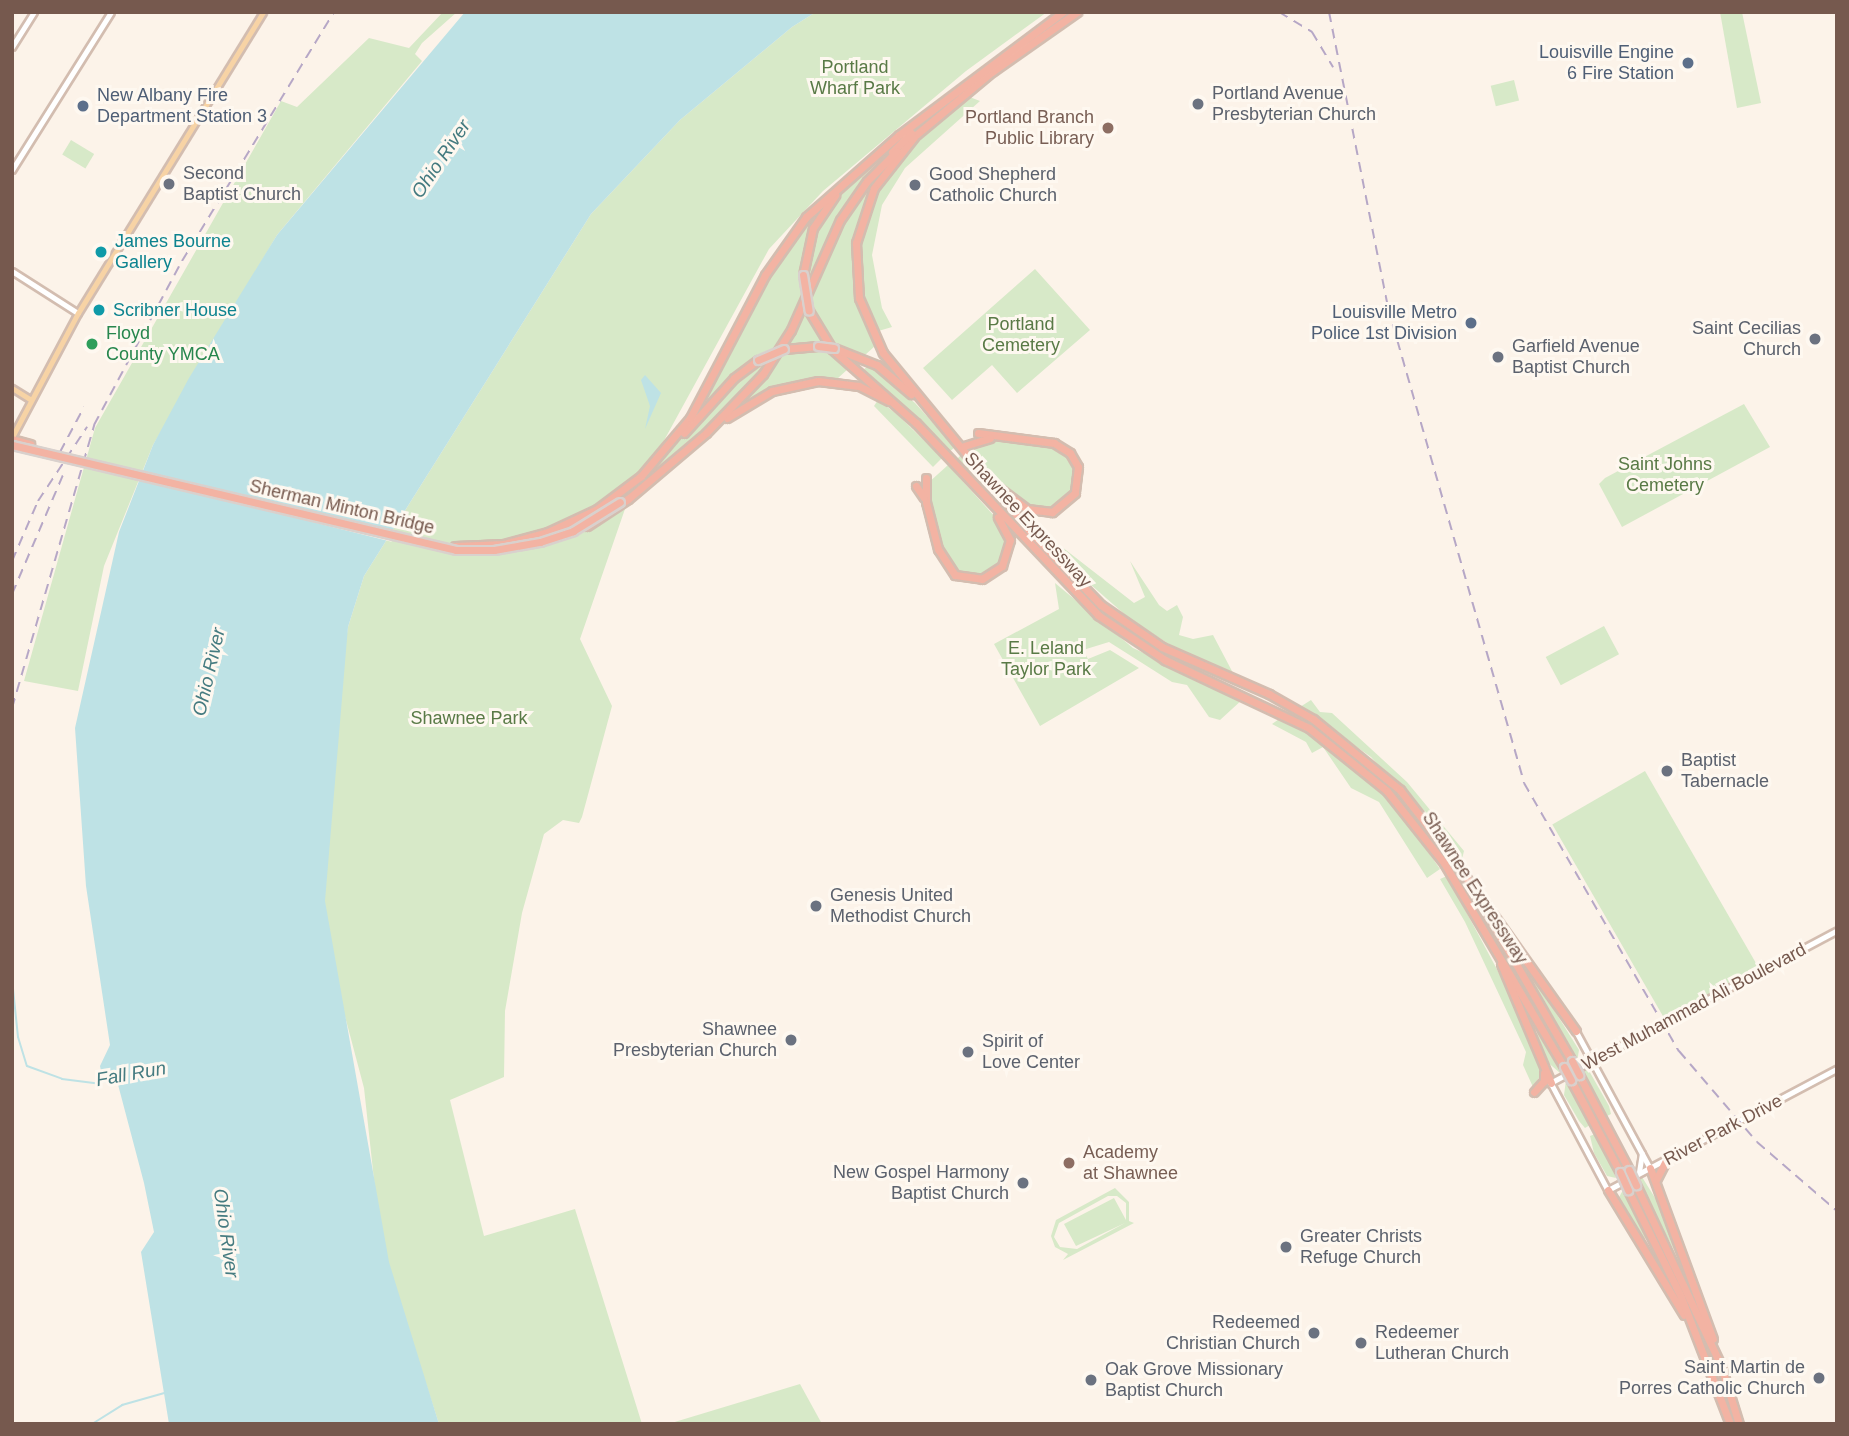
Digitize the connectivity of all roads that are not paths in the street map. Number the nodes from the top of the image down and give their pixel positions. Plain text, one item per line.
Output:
1 (34, 12) edge
2 (111, 12) edge
3 (265, 12) edge
4 (1063, 12) edge
5 (1077, 12) edge
6 (12, 47) edge
7 (963, 89) junction
8 (928, 114) junction
9 (906, 132) junction
10 (914, 137) junction
11 (12, 170) edge
12 (12, 271) edge
13 (76, 315) junction
14 (12, 388) edge
15 (31, 400) junction
16 (920, 400) junction
17 (897, 405) junction
18 (706, 433) junction
19 (978, 433) dead end
20 (993, 437) junction
21 (12, 438) edge
22 (12, 446) edge
23 (962, 447) junction
24 (31, 448) junction
25 (667, 449) junction
26 (986, 476) junction
27 (926, 478) dead end
28 (916, 486) dead end
29 (926, 502) junction
30 (621, 503) junction
31 (996, 509) junction
32 (1462, 870) junction
33 (1480, 923) junction
34 (1837, 931) edge
35 (1576, 1031) joint
36 (1593, 1060) junction
37 (1542, 1065) junction
38 (1837, 1069) edge
39 (1568, 1078) junction
40 (1552, 1083) junction
41 (1534, 1092) dead end
42 (1559, 1096) junction
43 (1641, 1150) junction
44 (1666, 1160) junction
45 (1650, 1168) junction
46 (1632, 1172) junction
47 (1656, 1181) junction
48 (1608, 1190) junction
49 (1721, 1366) junction
50 (1712, 1371) junction
51 (1729, 1421) edge
52 (1739, 1424) edge

1 - 6 main road
2 - 11 main road
3 - 13 main road
4 - 7 highway
5 - 7 highway
7 - 8 highway
7 - 10 highway
8 - 9 highway
8 - 30 highway
9 - 17 highway, Shawnee Expressway, bridge
9 - 25 highway
10 - 16 highway
10 - 18 highway
12 - 13 main road
13 - 15 main road
14 - 15 main road
15 - 21 main road
16 - 23 highway, Shawnee Expressway
16 - 25 highway, bridge
17 - 18 highway
17 - 31 highway, Shawnee Expressway
18 - 30 highway
19 - 20 highway
20 - 23 highway
20 - 26 highway
21 - 24 highway
22 - 24 highway, bridge
22 - 30 highway, bridge
23 - 26 highway, Shawnee Expressway
24 - 25 highway, Sherman Minton Bridge, bridge
24 - 30 highway, Sherman Minton Bridge, bridge
26 - 32 highway, Shawnee Expressway
27 - 29 highway
28 - 29 highway
29 - 31 highway
31 - 33 highway, Shawnee Expressway
32 - 35 highway
32 - 46 highway, Shawnee Expressway, bridge
33 - 37 highway
33 - 39 highway, Shawnee Expressway, bridge
34 - 36 main road, West Muhammad Ali Boulevard
35 - 36 main road
36 - 39 main road, West Muhammad Ali Boulevard
36 - 43 main road
37 - 40 highway
37 - 41 highway
38 - 44 main road, River Park Drive
39 - 40 main road, West Muhammad Ali Boulevard
39 - 42 main road
39 - 50 highway, Shawnee Expressway, bridge
40 - 42 main road
42 - 48 main road
43 - 45 main road
43 - 46 main road
44 - 45 main road, River Park Drive
44 - 47 highway
45 - 46 main road, River Park Drive
45 - 47 highway
46 - 48 main road, River Park Drive
46 - 49 highway, Shawnee Expressway, bridge
47 - 49 highway
48 - 50 highway
49 - 52 highway, Shawnee Expressway
50 - 51 highway, Shawnee Expressway

